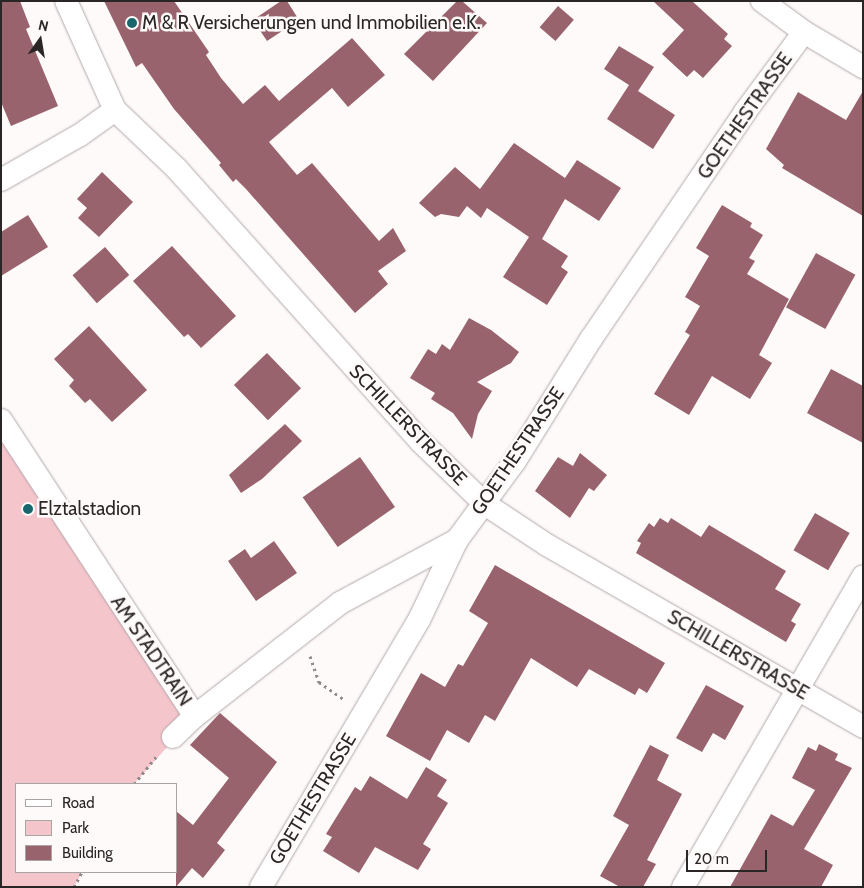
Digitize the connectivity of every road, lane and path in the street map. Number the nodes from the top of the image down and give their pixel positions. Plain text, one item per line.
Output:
1 (66, 1) edge
2 (762, 1) edge
3 (804, 32) junction
4 (863, 68) edge
5 (115, 110) junction
6 (1, 180) edge
7 (1, 420) edge
8 (484, 504) junction
9 (457, 540) junction
10 (863, 576) edge
11 (301, 633) junction
12 (796, 688) junction
13 (363, 714) junction
14 (195, 716) junction
15 (863, 727) edge
16 (173, 737) joint
17 (135, 783) edge
18 (81, 873) edge
19 (266, 885) edge
20 (74, 887) edge
21 (683, 887) edge

1 - 5 street, SCHILLERSTRASSE
2 - 3 street
3 - 4 street
3 - 8 street, GOETHESTRASSE
5 - 6 street
5 - 8 street, SCHILLERSTRASSE
7 - 14 street, AM STADTRAIN
8 - 9 street, GOETHESTRASSE
8 - 12 street, SCHILLERSTRASSE
9 - 11 street, AM STADTRAIN
9 - 13 street, GOETHESTRASSE
10 - 12 street
11 - 13 path
11 - 14 street, AM STADTRAIN
12 - 15 street, SCHILLERSTRASSE
12 - 21 street
13 - 19 street, GOETHESTRASSE
14 - 16 street
16 - 17 path
18 - 20 path

